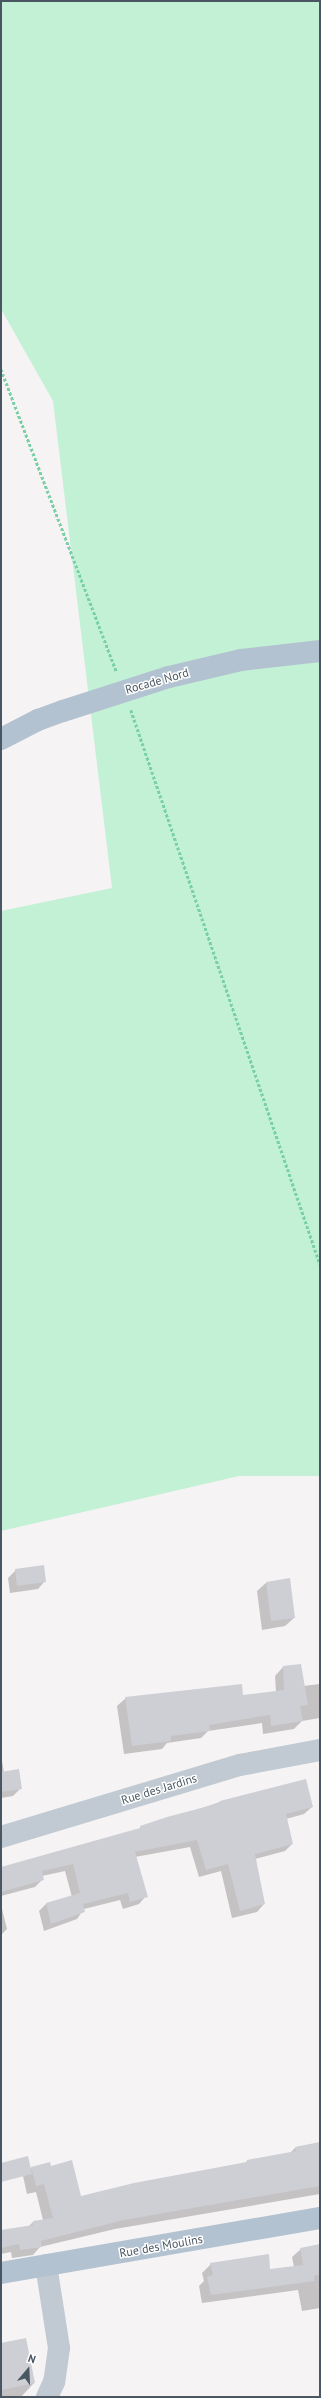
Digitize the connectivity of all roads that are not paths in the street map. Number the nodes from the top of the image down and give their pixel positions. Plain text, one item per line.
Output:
1 (320, 651) edge
2 (1, 739) edge
3 (320, 1750) edge
4 (1, 1837) edge
5 (320, 2218) edge
6 (46, 2265) junction
7 (1, 2273) edge
8 (47, 2397) edge

1 - 2 main road, Rocade Nord, bridge
3 - 4 street, Rue des Jardins
5 - 6 main road, Rue des Moulins
6 - 7 main road, Rue des Moulins
6 - 8 street

